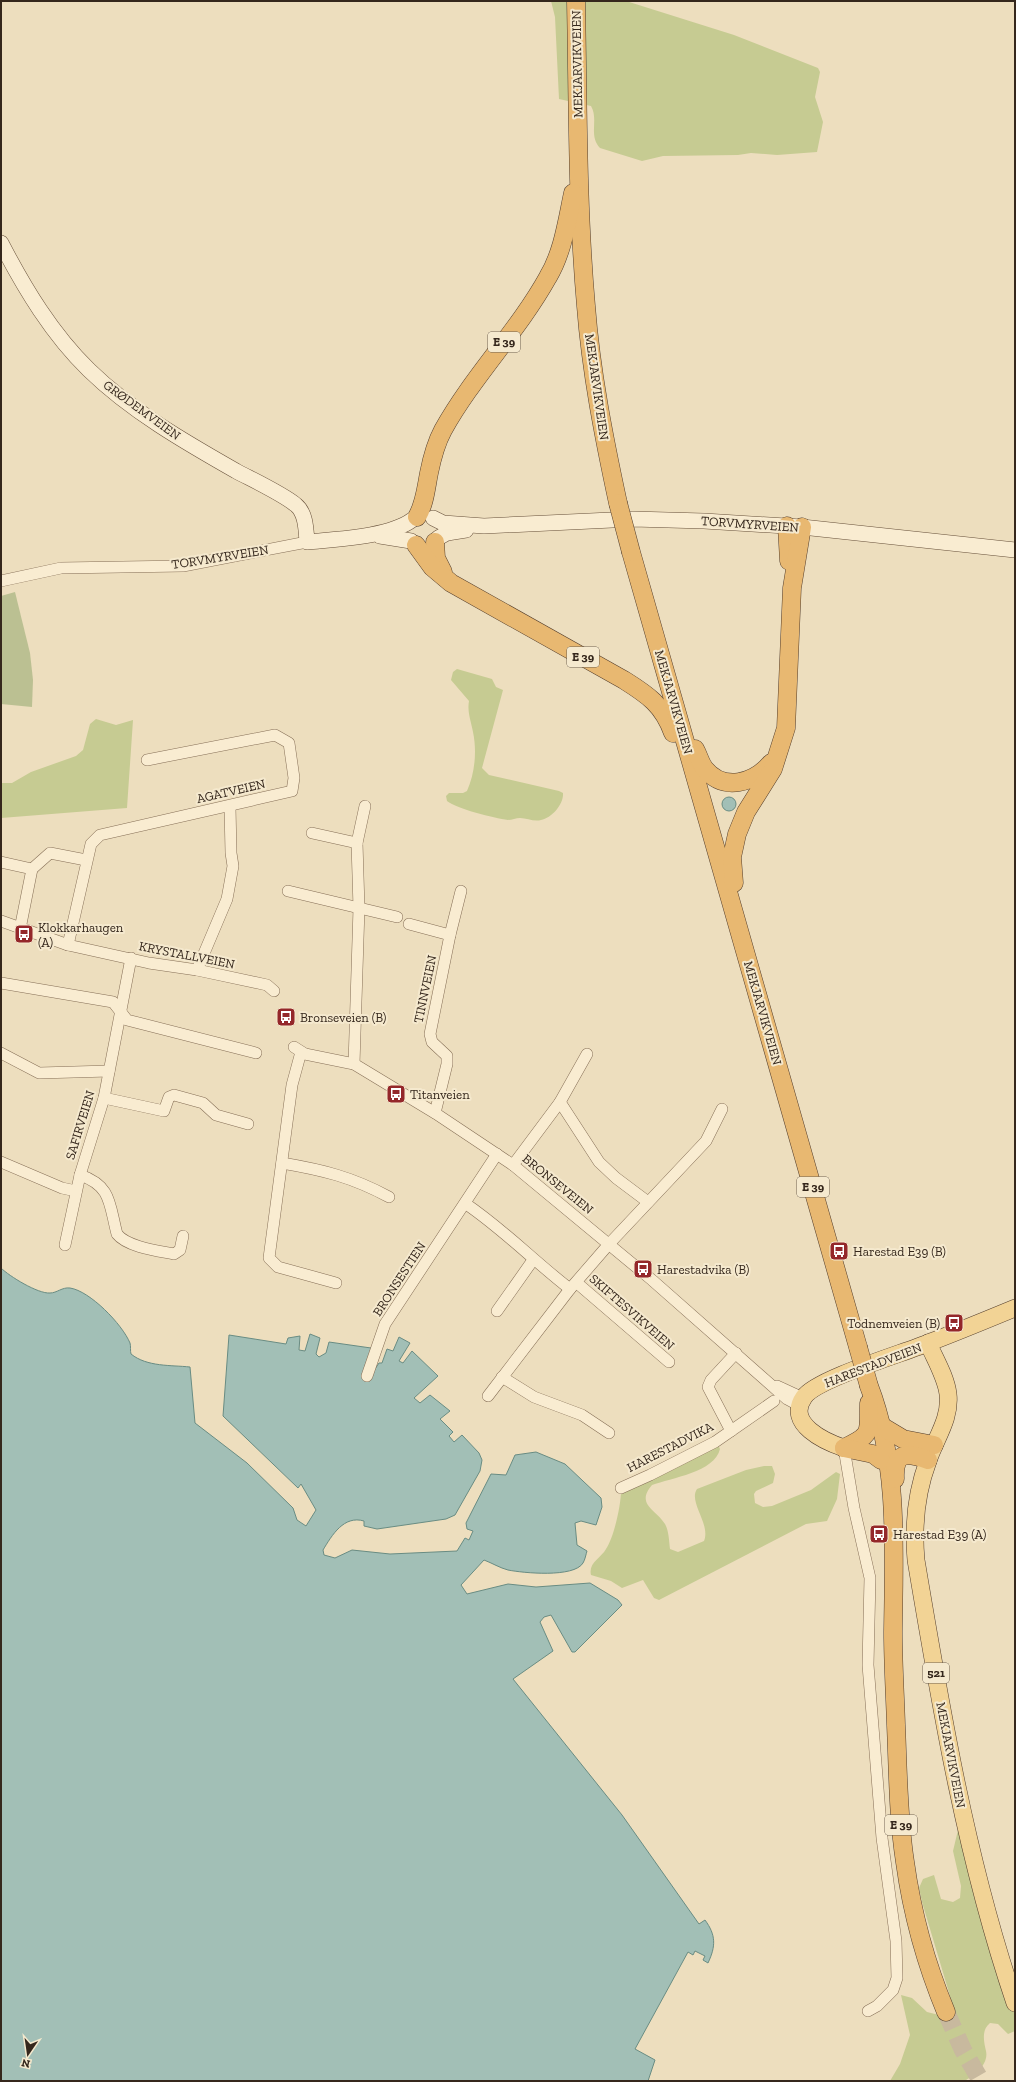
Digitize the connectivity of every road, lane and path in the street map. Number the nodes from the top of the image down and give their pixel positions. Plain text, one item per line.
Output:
1 (576, 1) edge
2 (580, 163) junction
3 (1, 243) edge
4 (420, 518) junction
5 (484, 526) junction
6 (795, 527) junction
7 (367, 535) junction
8 (436, 540) junction
9 (307, 542) junction
10 (414, 543) junction
11 (1015, 550) edge
12 (1, 581) edge
13 (451, 582) junction
14 (682, 729) junction
15 (781, 747) junction
16 (690, 757) junction
17 (147, 760) dead end
18 (365, 806) dead end
19 (230, 807) junction
20 (312, 834) dead end
21 (357, 842) junction
22 (86, 860) junction
23 (1, 862) edge
24 (32, 869) junction
25 (461, 891) dead end
26 (288, 892) dead end
27 (359, 908) junction
28 (397, 917) dead end
29 (1, 921) edge
30 (409, 924) dead end
31 (738, 926) junction
32 (20, 929) junction
33 (450, 935) junction
34 (68, 945) junction
35 (131, 958) junction
36 (197, 970) junction
37 (1, 983) edge
38 (274, 991) dead end
39 (121, 1012) junction
40 (1, 1053) edge
41 (256, 1053) dead end
42 (587, 1054) dead end
43 (354, 1064) junction
44 (109, 1071) junction
45 (104, 1098) junction
46 (560, 1102) junction
47 (722, 1109) dead end
48 (435, 1113) junction
49 (248, 1124) dead end
50 (497, 1154) junction
51 (1, 1162) edge
52 (282, 1162) junction
53 (513, 1165) junction
54 (80, 1174) junction
55 (76, 1191) junction
56 (388, 1197) dead end
57 (648, 1202) junction
58 (466, 1204) junction
59 (183, 1236) dead end
60 (609, 1244) junction
61 (65, 1245) dead end
62 (533, 1260) junction
63 (336, 1283) dead end
64 (574, 1286) junction
65 (1015, 1308) edge
66 (497, 1311) dead end
67 (928, 1343) junction
68 (736, 1353) junction
69 (669, 1362) dead end
70 (367, 1376) dead end
71 (502, 1377) junction
72 (869, 1391) junction
73 (488, 1396) dead end
74 (774, 1401) dead end
75 (802, 1402) junction
76 (883, 1427) junction
77 (731, 1430) junction
78 (609, 1433) dead end
79 (844, 1448) junction
80 (931, 1453) junction
81 (885, 1459) junction
82 (621, 1488) dead end
83 (892, 1492) junction
84 (893, 1633) junction
85 (1015, 2003) edge
86 (868, 2011) dead end
87 (946, 2012) tunnel mouth

1 - 2 highway, MEKJARVIKVEIEN / E 39
2 - 4 highway, E 39
2 - 14 highway, MEKJARVIKVEIEN / E 39, bridge
3 - 9 main road, GRØDEMVEIEN
4 - 5 main road, TORVMYRVEIEN
4 - 7 main road, TORVMYRVEIEN
4 - 8 main road
4 - 10 main road
5 - 6 main road, TORVMYRVEIEN
5 - 8 main road, TORVMYRVEIEN
6 - 11 main road, TORVMYRVEIEN
6 - 15 highway, E 39
7 - 9 main road, TORVMYRVEIEN
7 - 10 main road, TORVMYRVEIEN
8 - 10 main road
8 - 13 highway, E 39
9 - 12 street, TORVMYRVEIEN
10 - 13 highway, E 39
13 - 16 highway, E 39
14 - 15 highway, E 39
14 - 16 highway, MEKJARVIKVEIEN / E 39
15 - 31 highway, E 39
16 - 31 highway, MEKJARVIKVEIEN / E 39
17 - 19 street, AGATVEIEN
18 - 21 street
19 - 22 street, AGATVEIEN
19 - 36 street
20 - 21 street
21 - 27 street
22 - 24 street
22 - 34 street, AGATVEIEN
23 - 24 street
24 - 32 street
25 - 33 street, TINNVEIEN
26 - 27 street
27 - 28 street
27 - 43 street
29 - 32 street, KRYSTALLVEIEN
30 - 33 street
31 - 72 highway, MEKJARVIKVEIEN / E 39, bridge
32 - 34 street, KRYSTALLVEIEN
33 - 48 street, TINNVEIEN
34 - 35 street, KRYSTALLVEIEN
35 - 36 street, KRYSTALLVEIEN
35 - 39 street, SAFIRVEIEN
36 - 38 street, KRYSTALLVEIEN
37 - 39 street
39 - 41 street
39 - 44 street, SAFIRVEIEN
40 - 44 street
42 - 46 street
43 - 48 street, BRONSEVEIEN
43 - 52 street, BRONSEVEIEN
44 - 45 street, SAFIRVEIEN
45 - 49 street
45 - 54 street, SAFIRVEIEN
46 - 53 street
46 - 57 street
47 - 57 street, SKIFTESVIKVEIEN
48 - 50 street, BRONSEVEIEN
50 - 53 street, BRONSEVEIEN
50 - 58 street, BRONSESTIEN
51 - 55 street
52 - 56 street
52 - 63 street, BRONSEVEIEN
53 - 60 street, BRONSEVEIEN
54 - 55 street, SAFIRVEIEN
54 - 59 street
55 - 61 street, SAFIRVEIEN
57 - 60 street, SKIFTESVIKVEIEN
58 - 62 street, SKIFTESVIKVEIEN
58 - 70 street, BRONSESTIEN
60 - 64 street, SKIFTESVIKVEIEN
60 - 68 street, BRONSEVEIEN
62 - 64 street, SKIFTESVIKVEIEN
62 - 66 street
64 - 69 street, SKIFTESVIKVEIEN
64 - 71 street, SKIFTESVIKVEIEN
65 - 67 main road, HARESTADVEIEN
67 - 75 main road, HARESTADVEIEN
67 - 80 main road, MEKJARVIKVEIEN / 521
68 - 75 street, BRONSEVEIEN
68 - 77 street, HARESTADVIKA
71 - 73 street, SKIFTESVIKVEIEN
71 - 78 street
72 - 76 highway, MEKJARVIKVEIEN / E 39
72 - 79 highway, E 39
72 - 81 highway, MEKJARVIKVEIEN / E 39
74 - 77 street, HARESTADVIKA
75 - 79 main road
76 - 80 highway
76 - 81 highway, MEKJARVIKVEIEN / E 39
77 - 82 street, HARESTADVIKA
79 - 81 highway
79 - 86 street
80 - 83 highway, E 39
80 - 85 main road, MEKJARVIKVEIEN / 521
81 - 83 highway, E 39
81 - 84 highway, E 39
83 - 84 highway, E 39
84 - 87 highway, E 39

